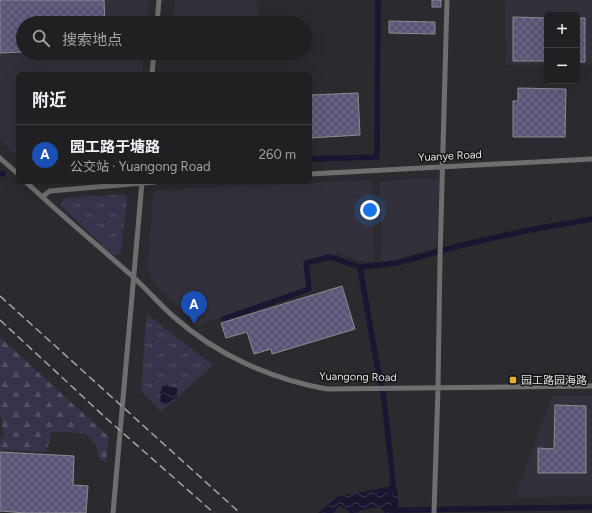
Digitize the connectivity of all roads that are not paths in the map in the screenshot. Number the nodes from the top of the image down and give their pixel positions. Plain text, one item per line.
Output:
1 (159, 0) edge
2 (447, 0) edge
3 (158, 16) edge
4 (153, 60) edge
5 (152, 72) edge
6 (0, 158) edge
7 (592, 160) edge
8 (443, 166) junction
9 (16, 172) edge
10 (312, 174) edge
11 (28, 184) edge
12 (122, 184) edge
13 (142, 184) edge
14 (42, 197) junction
15 (134, 278) junction
16 (592, 386) edge
17 (438, 388) junction
18 (113, 513) edge
19 (434, 513) edge

1 - 3 street
2 - 8 street
4 - 5 street
6 - 9 street
7 - 8 street, Yuanye Road
8 - 10 street, Yuanye Road
8 - 17 street
11 - 14 street, Yuangong Road
12 - 14 street
13 - 15 street
14 - 15 street, Yuangong Road
15 - 17 street, Yuangong Road
15 - 18 street
16 - 17 street, Yuangong Road
17 - 19 street

